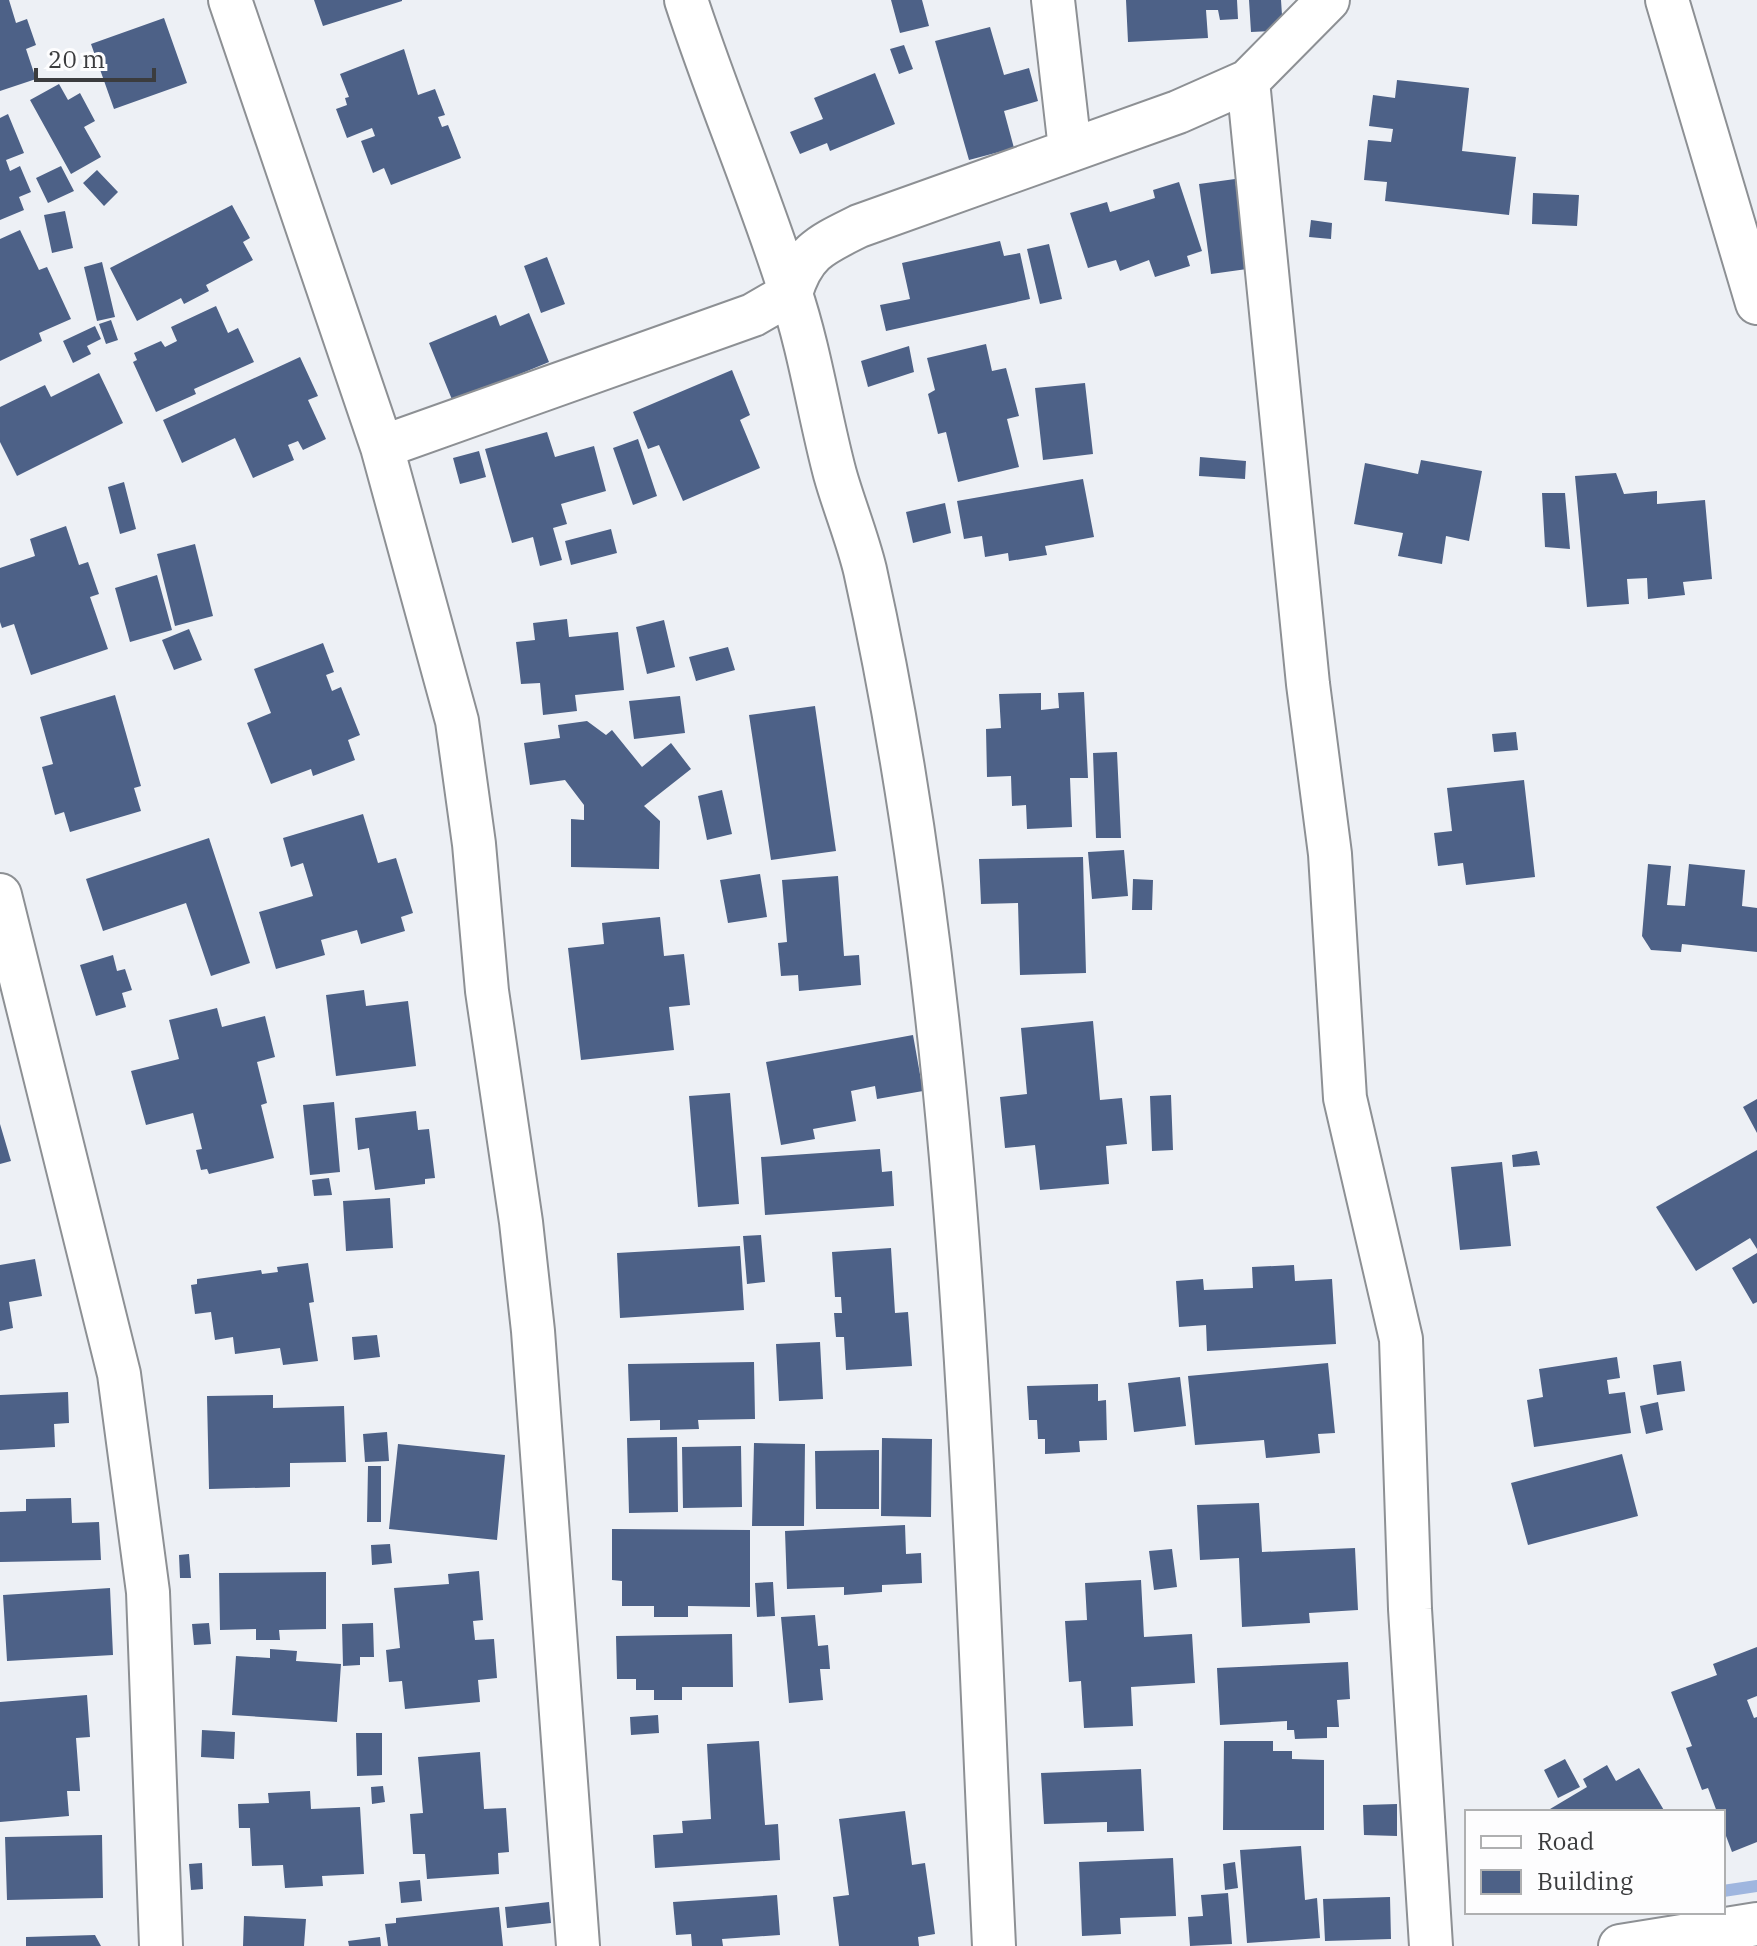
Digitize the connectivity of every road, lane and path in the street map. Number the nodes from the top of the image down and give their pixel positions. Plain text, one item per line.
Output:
1 (230, 0) edge
2 (686, 0) edge
3 (1053, 0) edge
4 (1328, 0) edge
5 (1667, 0) edge
6 (1248, 81) junction
7 (1070, 149) junction
8 (791, 293) junction
9 (1757, 303) edge
10 (382, 447) junction
11 (0, 895) edge
12 (1757, 1924) edge
13 (161, 1946) edge
14 (578, 1946) edge
15 (994, 1946) edge
16 (1431, 1946) edge
17 (1620, 1946) edge

1 - 10 street
2 - 8 street
3 - 7 street
4 - 6 street
5 - 9 street
6 - 7 street
6 - 16 street
7 - 8 street
8 - 10 street
8 - 15 street
10 - 14 street
11 - 13 street
12 - 17 street

